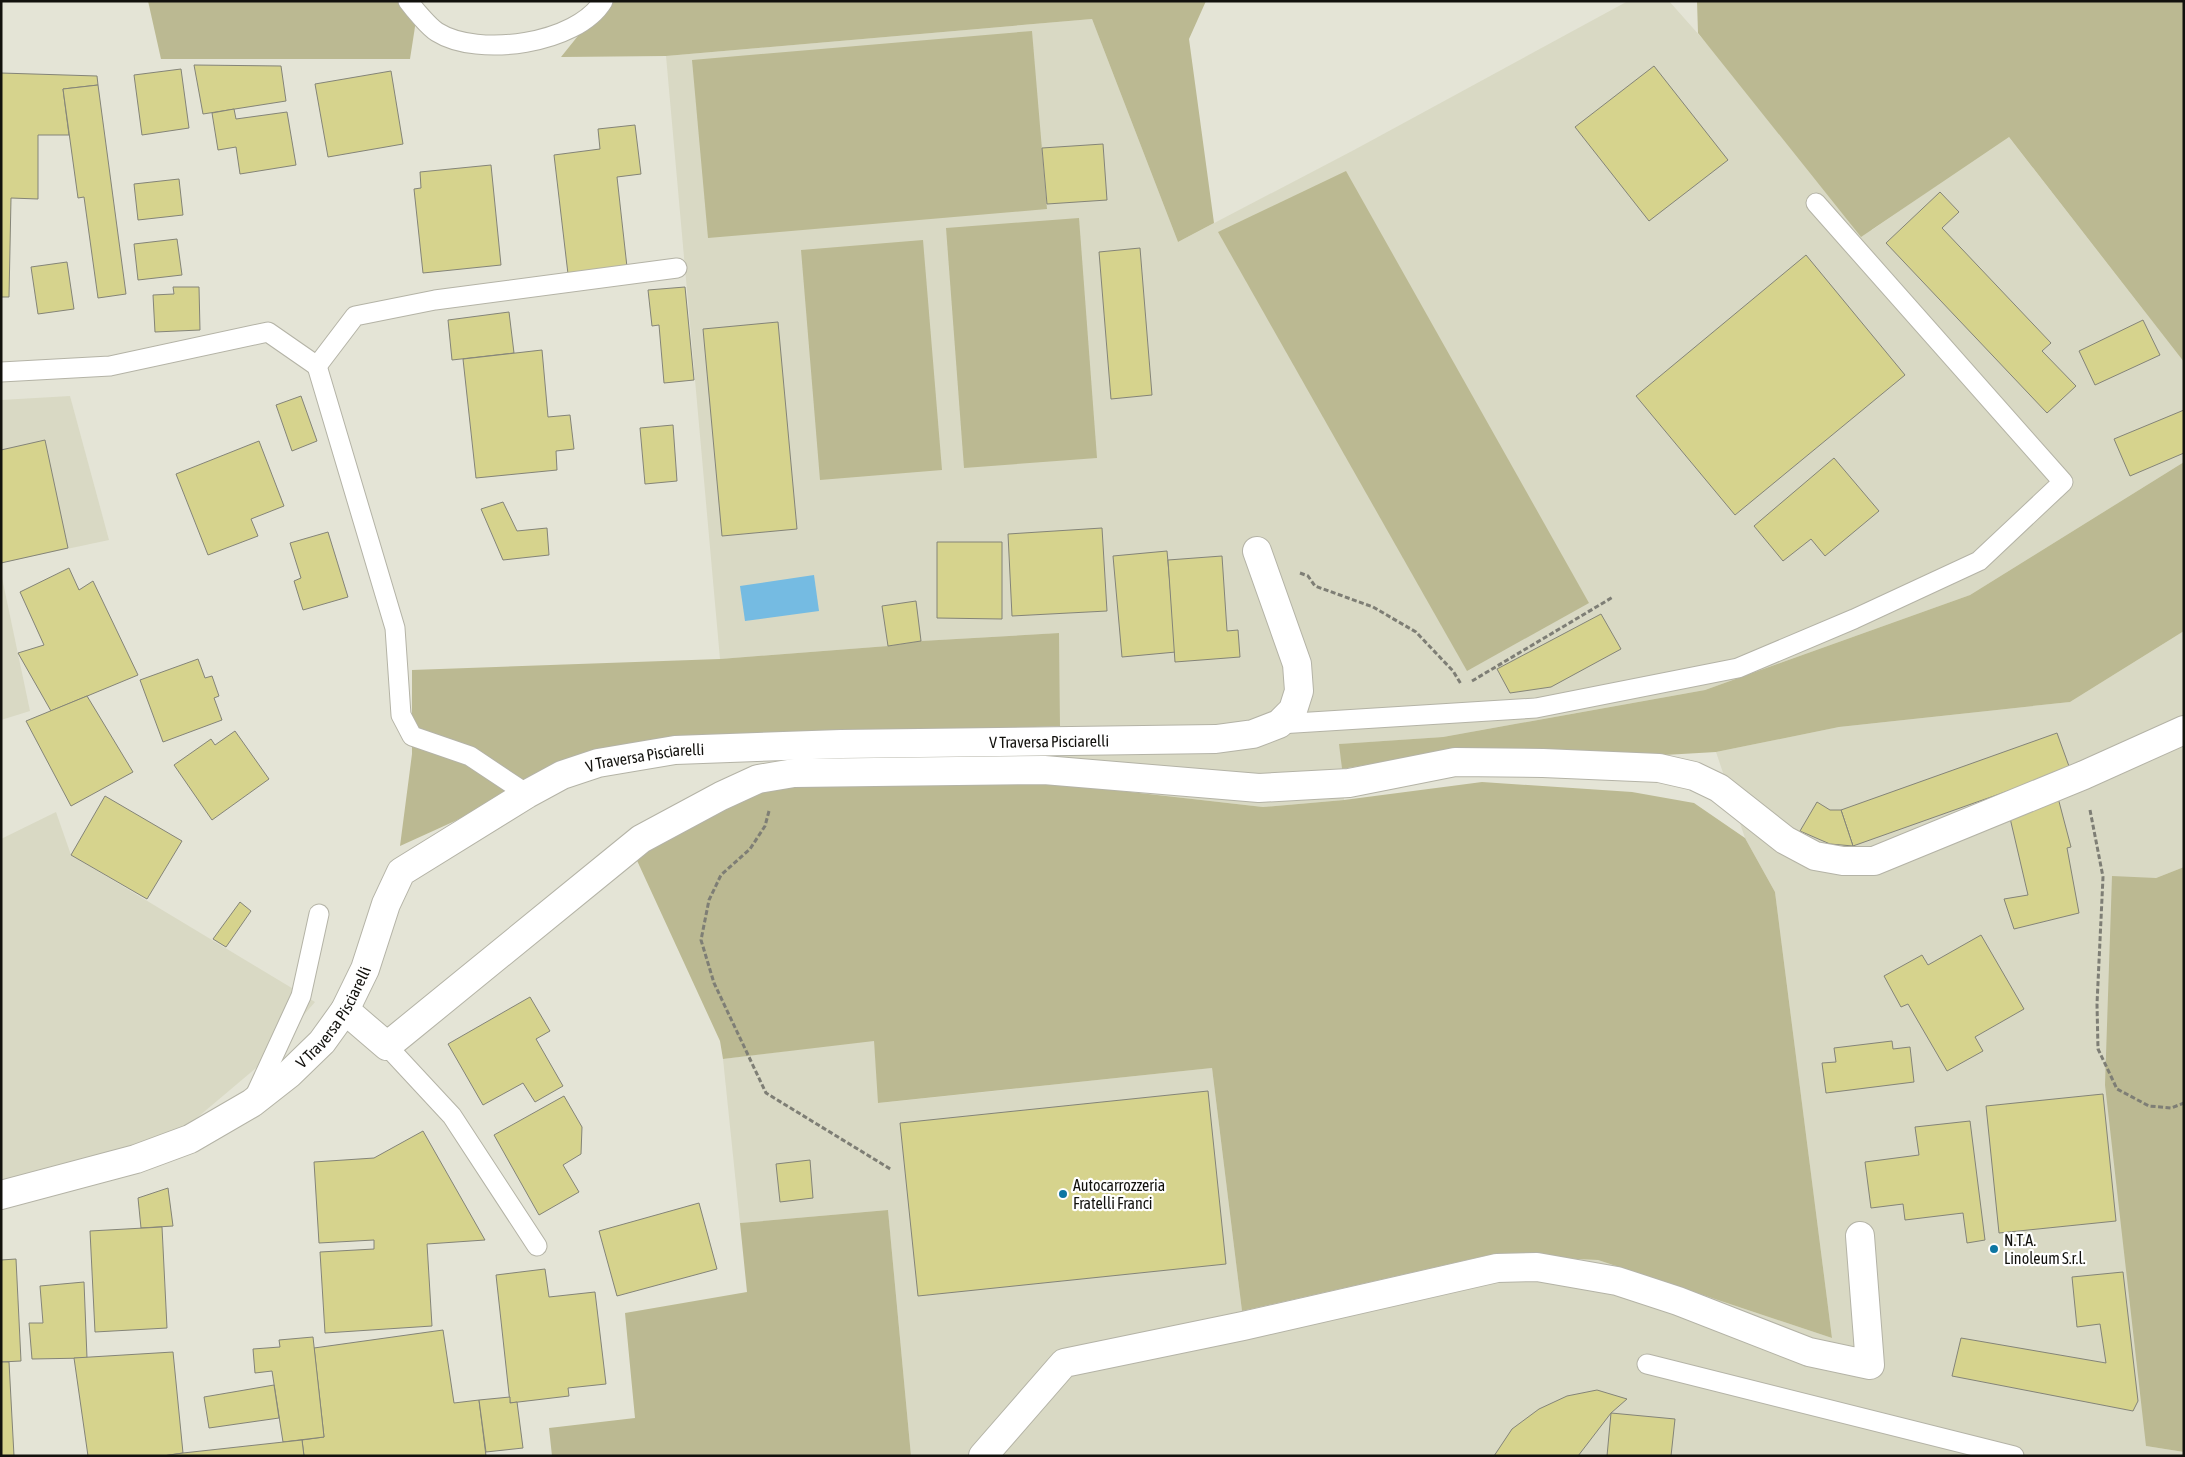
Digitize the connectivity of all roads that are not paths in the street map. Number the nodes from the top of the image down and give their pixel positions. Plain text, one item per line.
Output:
1 (408, 1) edge
2 (603, 1) edge
3 (1816, 203) dead end
4 (677, 268) dead end
5 (318, 366) junction
6 (1, 372) edge
7 (1259, 557) road end
8 (1278, 724) junction
9 (2184, 730) edge
10 (526, 794) junction
11 (319, 914) dead end
12 (345, 1010) junction
13 (387, 1046) junction
14 (252, 1102) junction
15 (1, 1195) edge
16 (1860, 1236) dead end
17 (536, 1246) dead end
18 (1647, 1364) dead end
19 (983, 1456) edge
20 (2014, 1456) edge

1 - 2 lane
3 - 8 lane
4 - 5 lane
5 - 6 lane
5 - 10 lane
7 - 8 street, V Traversa Pisciarelli
8 - 10 street, V Traversa Pisciarelli
9 - 13 street
10 - 12 street, V Traversa Pisciarelli
11 - 14 lane
12 - 13 street
12 - 14 street, V Traversa Pisciarelli
13 - 17 lane
14 - 15 street, V Traversa Pisciarelli
16 - 19 street
18 - 20 lane

